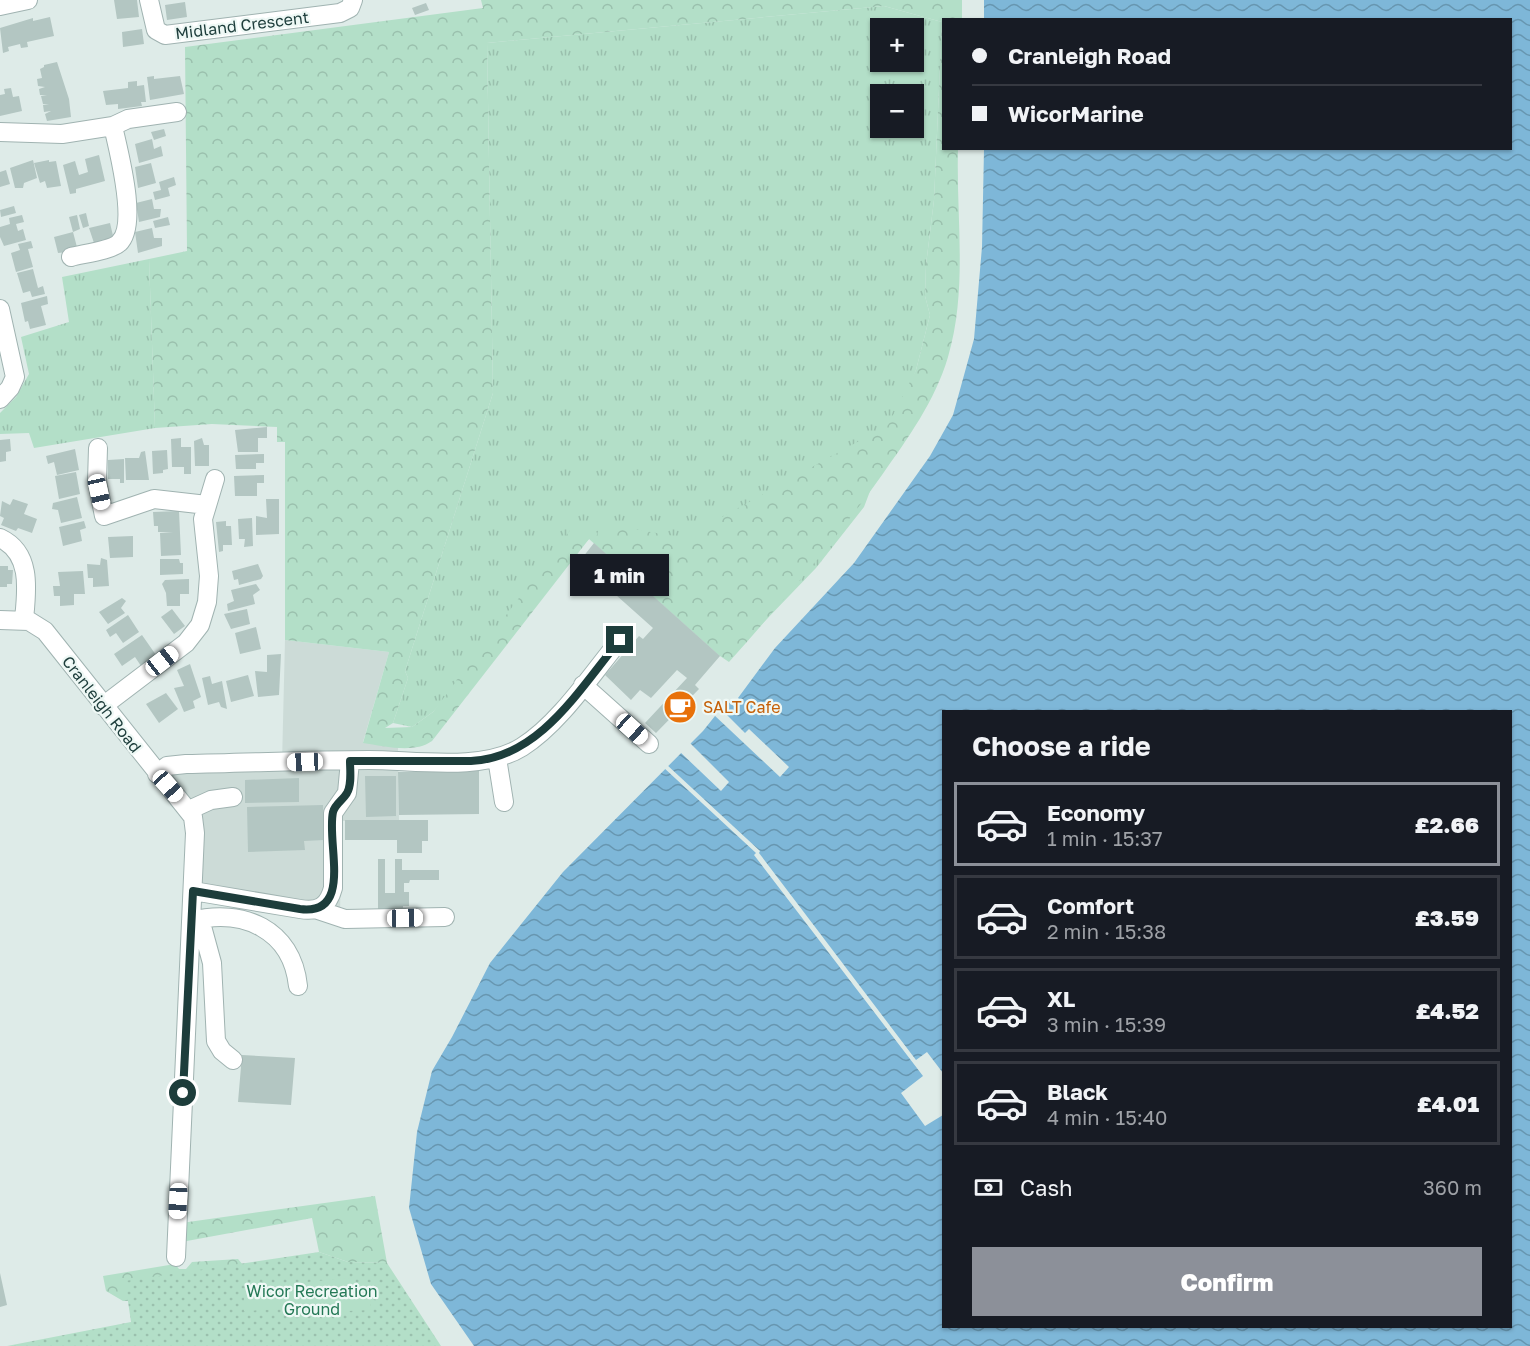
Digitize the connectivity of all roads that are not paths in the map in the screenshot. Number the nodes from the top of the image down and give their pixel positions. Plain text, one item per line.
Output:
1 (149, 0) edge
2 (353, 0) edge
3 (177, 112) dead end
4 (113, 126) junction
5 (0, 132) edge
6 (71, 257) dead end
7 (0, 309) edge
8 (0, 399) edge
9 (98, 448) dead end
10 (215, 479) dead end
11 (207, 505) junction
12 (0, 538) edge
13 (24, 619) junction
14 (0, 620) edge
15 (620, 640) dead end
16 (583, 685) junction
17 (103, 706) junction
18 (649, 744) dead end
19 (497, 758) junction
20 (350, 761) junction
21 (157, 774) junction
22 (233, 797) dead end
23 (504, 802) dead end
24 (189, 810) junction
25 (193, 891) junction
26 (318, 910) junction
27 (445, 917) dead end
28 (195, 920) junction
29 (298, 986) dead end
30 (233, 1060) dead end
31 (176, 1250) dead end

1 - 2 street, Midland Crescent
3 - 4 street
4 - 5 street
4 - 6 street
7 - 8 street
9 - 11 street
10 - 11 street
11 - 17 street
12 - 13 street
13 - 14 street
13 - 17 street, Cranleigh Road
15 - 16 street
16 - 18 street
16 - 19 street
17 - 21 street, Cranleigh Road
19 - 20 street
19 - 23 street
20 - 21 street
20 - 26 street
21 - 24 street, Cranleigh Road
22 - 24 street
24 - 25 street
25 - 26 street
25 - 28 street
26 - 27 street
28 - 29 street
28 - 30 street
28 - 31 street

